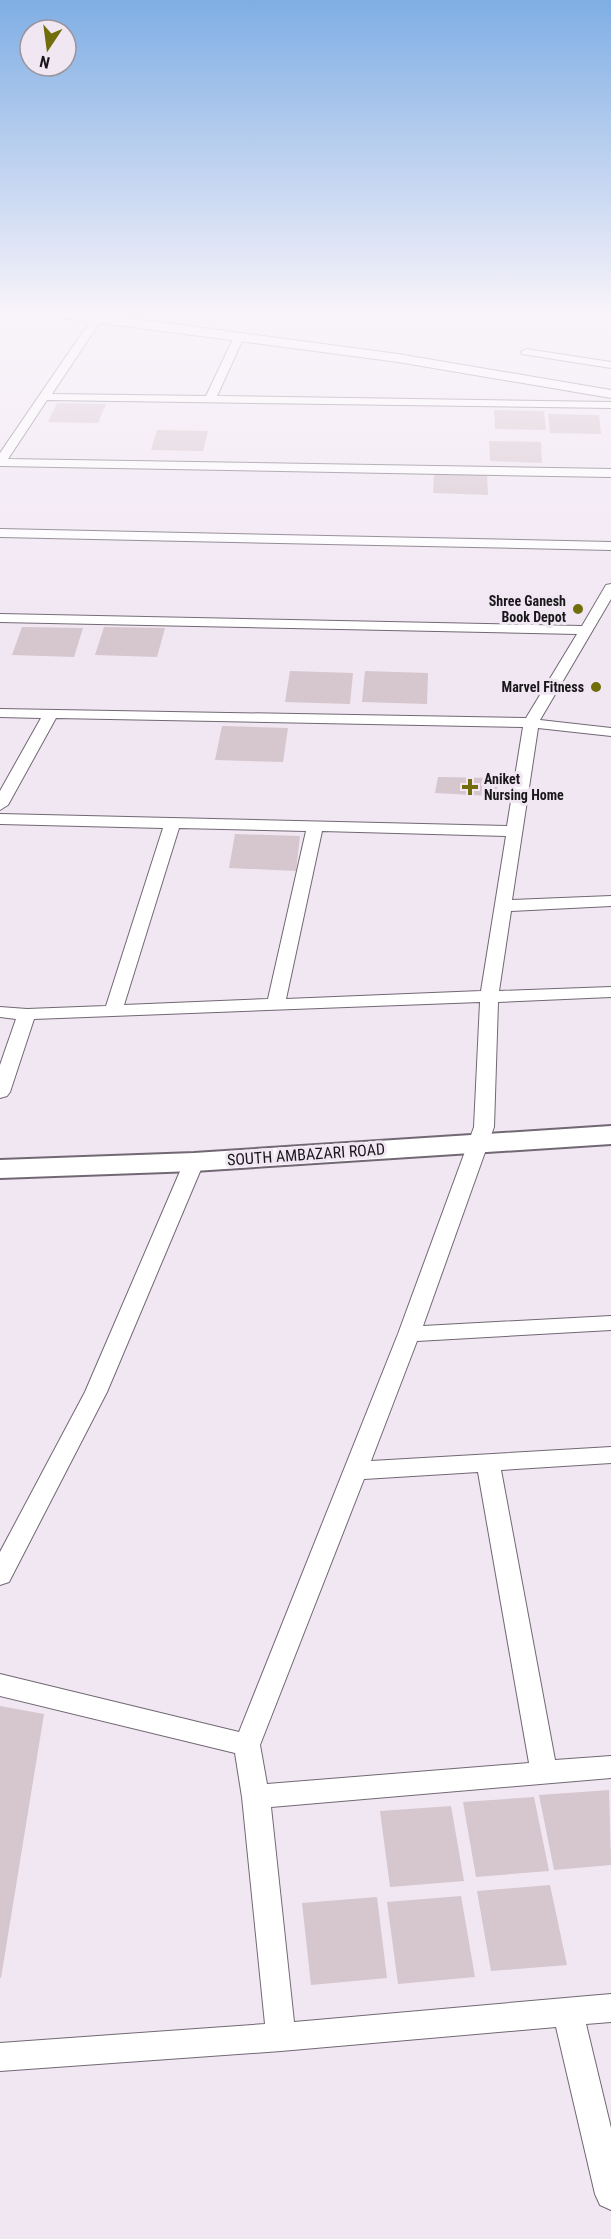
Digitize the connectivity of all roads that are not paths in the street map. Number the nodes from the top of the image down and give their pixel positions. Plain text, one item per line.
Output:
1 (31, 417) edge
2 (1, 462) edge
3 (611, 473) edge
4 (0, 533) edge
5 (611, 546) edge
6 (611, 588) edge
7 (0, 618) edge
8 (0, 628) edge
9 (19, 629) dead end
10 (586, 630) junction
11 (0, 713) edge
12 (51, 714) junction
13 (531, 723) junction
14 (611, 732) edge
15 (0, 805) edge
16 (0, 819) edge
17 (173, 823) junction
18 (315, 827) junction
19 (515, 831) junction
20 (611, 901) edge
21 (503, 906) junction
22 (611, 992) edge
23 (489, 996) junction
24 (276, 1005) junction
25 (112, 1011) junction
26 (0, 1012) edge
27 (27, 1014) junction
28 (0, 1092) edge
29 (611, 1121) edge
30 (481, 1135) junction
31 (611, 1135) edge
32 (0, 1153) edge
33 (194, 1162) junction
34 (0, 1169) edge
35 (611, 1323) edge
36 (409, 1334) junction
37 (611, 1455) edge
38 (488, 1463) junction
39 (355, 1471) junction
40 (0, 1575) edge
41 (0, 1685) edge
42 (247, 1746) junction
43 (611, 1767) edge
44 (544, 1772) junction
45 (256, 1797) junction
46 (611, 2008) edge
47 (568, 2012) junction
48 (281, 2037) junction
49 (0, 2057) edge
50 (611, 2194) edge

1 - 2 street
2 - 3 street
4 - 5 street
6 - 10 street
7 - 10 street
8 - 9 street
10 - 13 street
11 - 12 street
12 - 13 street
12 - 15 street
13 - 14 street
13 - 19 street
16 - 17 street
17 - 18 street
17 - 25 street
18 - 19 street
18 - 24 street
19 - 21 street
20 - 21 street
21 - 23 street
22 - 23 street
23 - 24 street
23 - 30 street
24 - 25 street
25 - 27 street
26 - 27 street
27 - 28 street
29 - 30 main road, SOUTH AMBAZARI ROAD
30 - 31 main road, SOUTH AMBAZARI ROAD
30 - 32 main road, SOUTH AMBAZARI ROAD
30 - 33 main road, SOUTH AMBAZARI ROAD
30 - 36 street
33 - 34 main road, SOUTH AMBAZARI ROAD
33 - 40 street
35 - 36 street
36 - 39 street
37 - 38 street
38 - 39 street
38 - 44 street
39 - 42 street
41 - 42 street
42 - 45 street
43 - 44 street
44 - 45 street
45 - 48 street
46 - 47 street
47 - 48 street
47 - 50 street
48 - 49 street

